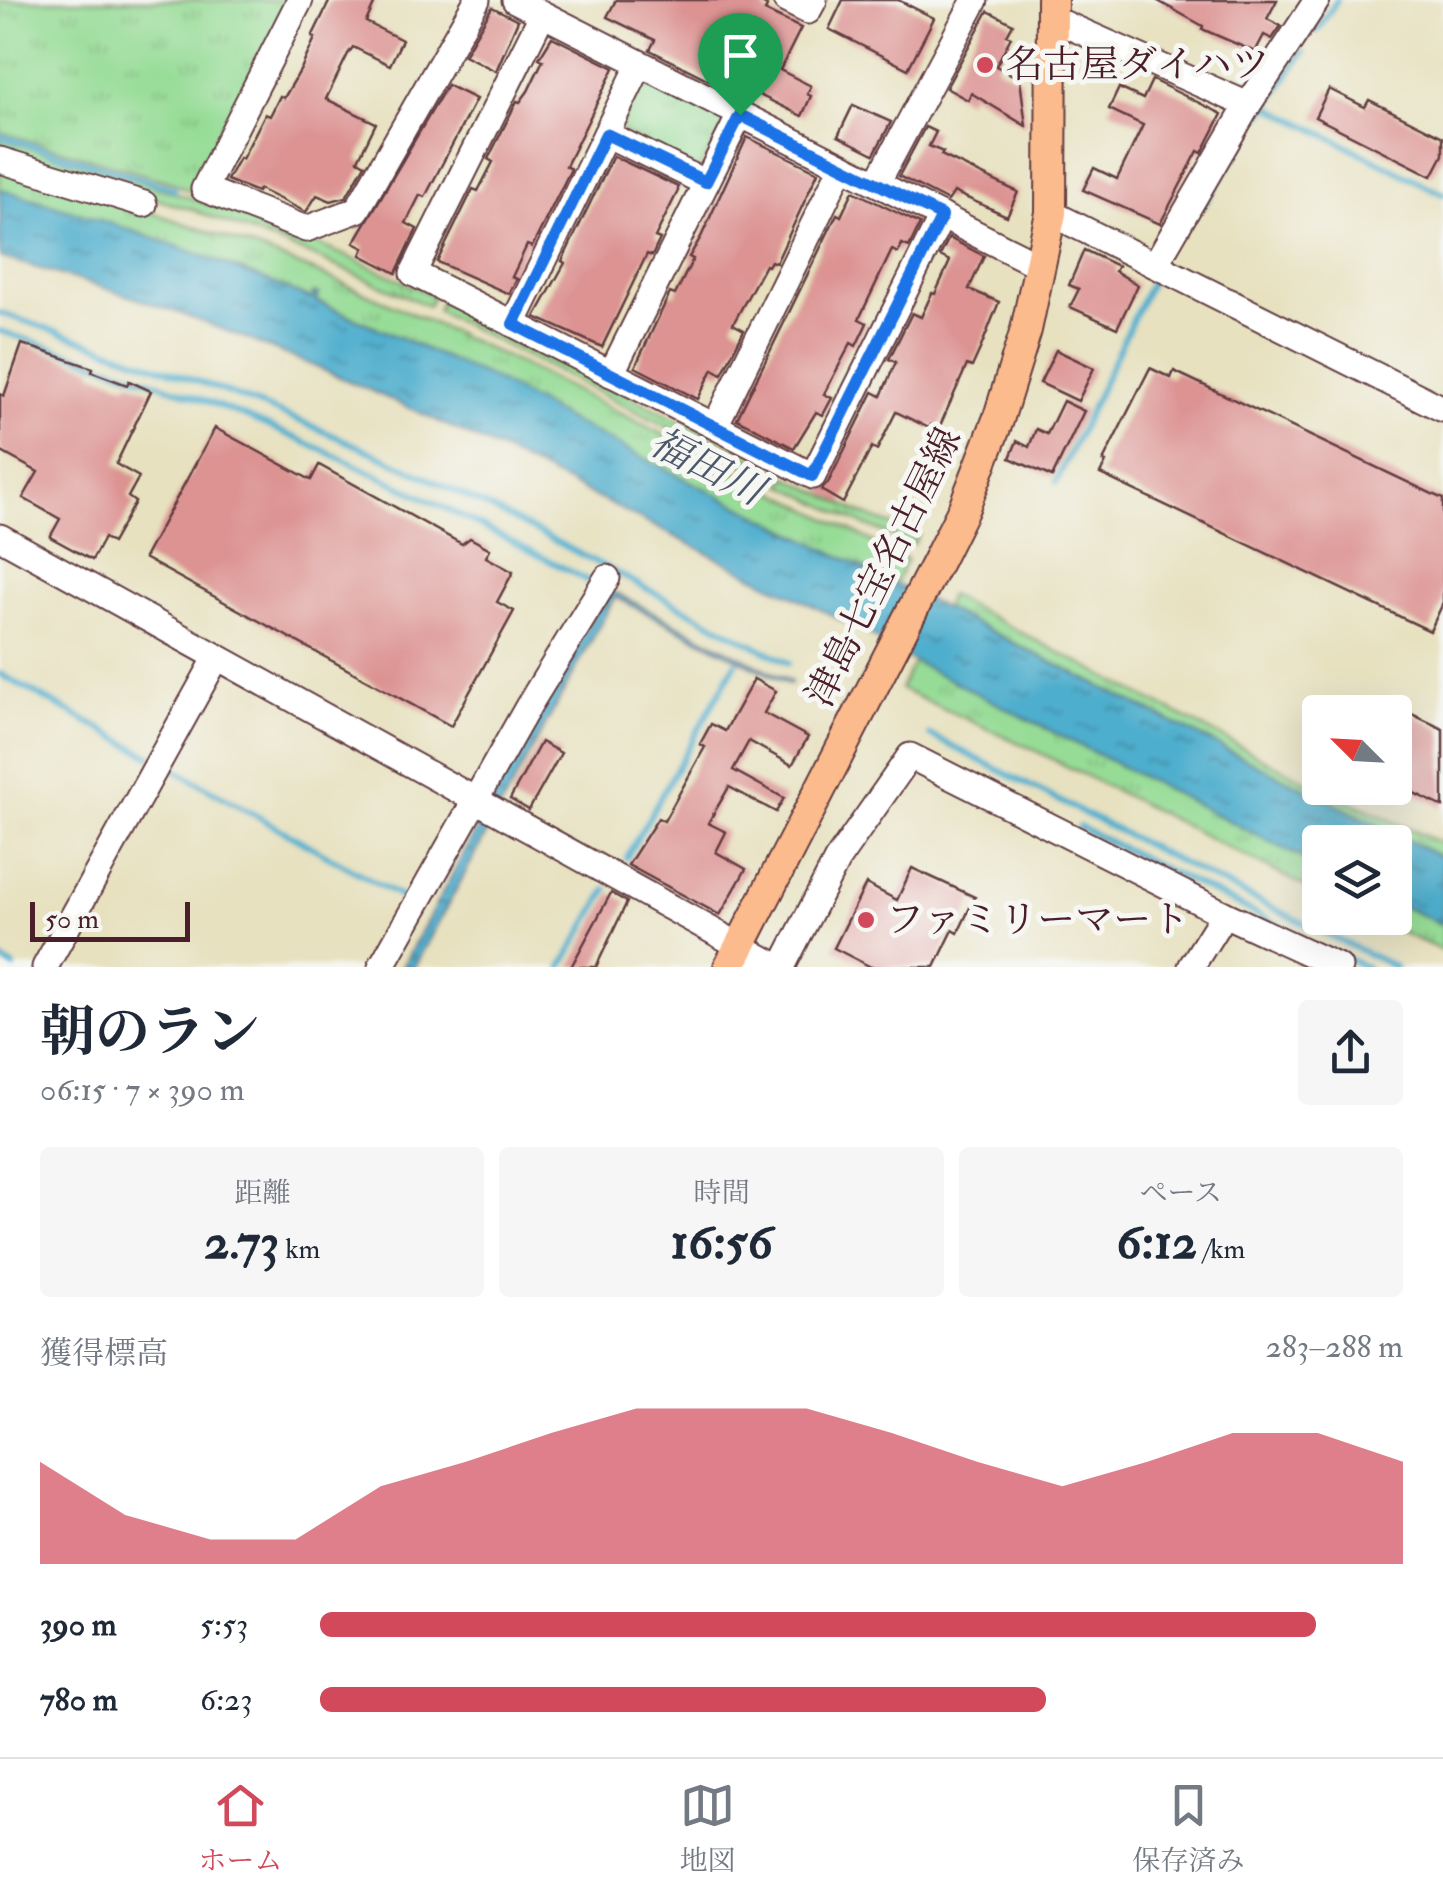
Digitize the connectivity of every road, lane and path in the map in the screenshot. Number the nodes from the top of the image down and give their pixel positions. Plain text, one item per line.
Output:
1 (300, 0) edge
2 (477, 0) edge
3 (515, 0) edge
4 (786, 0) edge
5 (814, 0) edge
6 (974, 0) edge
7 (1318, 0) edge
8 (1052, 9) edge
9 (542, 15) junction
10 (640, 64) junction
11 (1248, 105) junction
12 (740, 115) junction
13 (606, 134) junction
14 (0, 160) edge
15 (842, 166) junction
16 (706, 182) junction
17 (877, 183) junction
18 (144, 204) dead end
19 (1051, 214) junction
20 (942, 216) junction
21 (1155, 264) junction
22 (1040, 266) junction
23 (513, 324) junction
24 (611, 374) junction
25 (1443, 408) edge
26 (715, 426) junction
27 (0, 537) edge
28 (607, 578) dead end
29 (217, 657) junction
30 (487, 806) junction
31 (1224, 914) junction
32 (735, 956) edge
33 (45, 967) edge
34 (381, 967) edge
35 (780, 967) edge
36 (1191, 967) edge
37 (1339, 967) edge

1 - 2 street
3 - 9 street
4 - 5 street
6 - 17 street
7 - 11 street
8 - 11 street
8 - 19 main road, 津島七宝名古屋線
9 - 10 street
9 - 23 street
10 - 12 street
10 - 13 street
11 - 21 street
12 - 15 street
12 - 16 street
13 - 16 street
13 - 23 street
14 - 18 street
15 - 17 street
15 - 26 street
16 - 24 street
17 - 20 street
19 - 21 street
19 - 22 main road, 津島七宝名古屋線
20 - 22 street
20 - 26 street
21 - 25 street
22 - 32 main road, 津島七宝名古屋線
23 - 24 street
24 - 26 street
27 - 29 street
28 - 30 street
29 - 30 street
29 - 33 street
30 - 32 street
30 - 34 street
31 - 35 street
31 - 36 street
31 - 37 street
32 - 35 street

